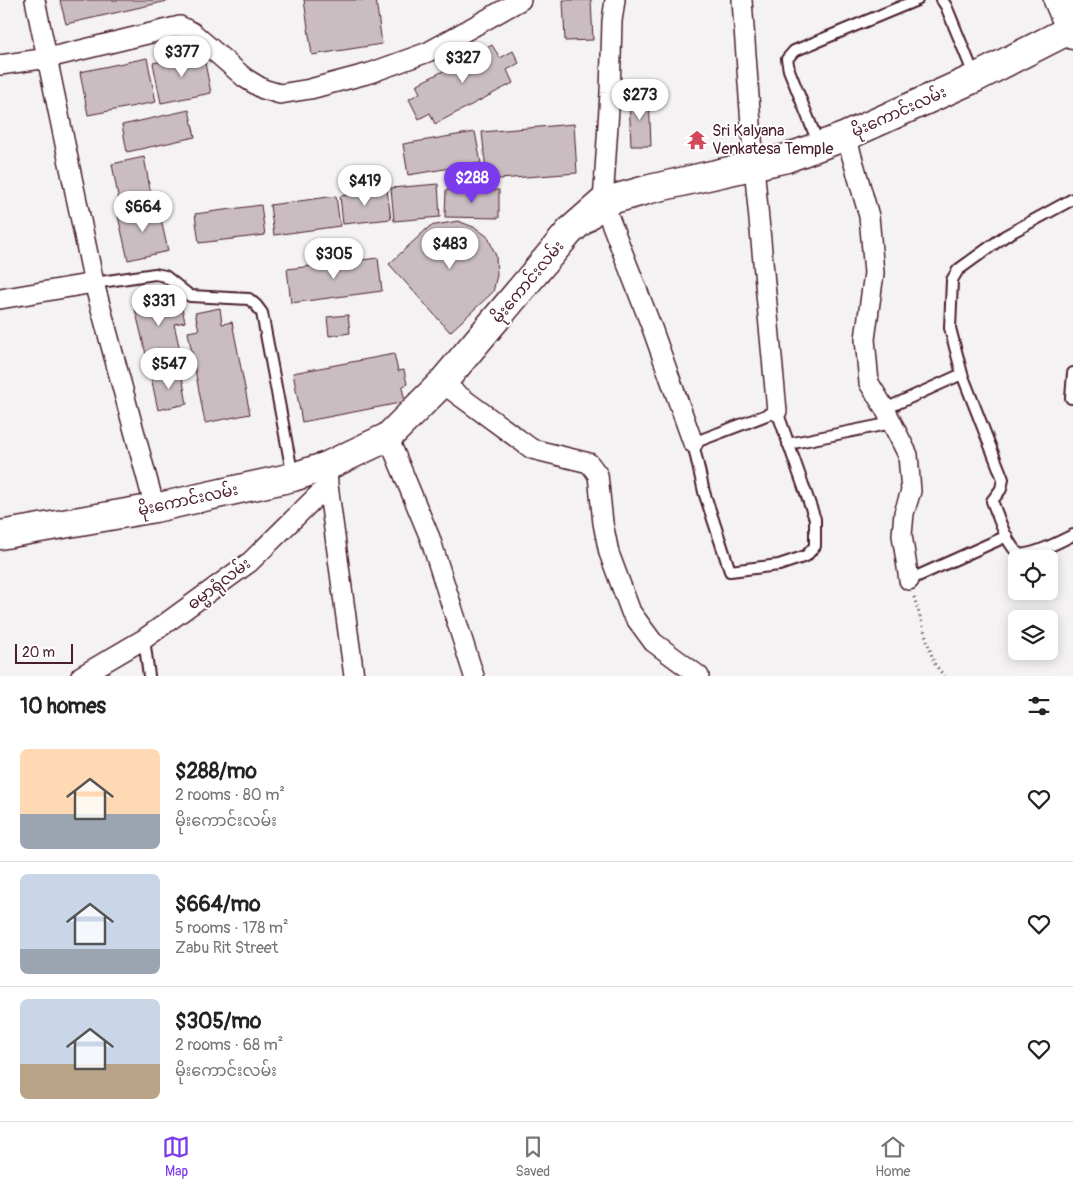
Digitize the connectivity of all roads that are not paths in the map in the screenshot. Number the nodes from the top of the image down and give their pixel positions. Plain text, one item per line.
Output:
1 (35, 0) edge
2 (521, 0) edge
3 (615, 0) edge
4 (742, 0) edge
5 (918, 0) edge
6 (942, 0) edge
7 (1068, 20) edge
8 (48, 58) junction
9 (0, 65) edge
10 (975, 78) junction
11 (846, 136) junction
12 (819, 146) junction
13 (754, 166) junction
14 (1073, 198) edge
15 (603, 202) junction
16 (94, 283) junction
17 (0, 299) edge
18 (1073, 373) edge
19 (962, 374) junction
20 (442, 383) junction
21 (1071, 398) dead end
22 (777, 411) junction
23 (888, 416) junction
24 (388, 437) junction
25 (693, 443) junction
26 (788, 444) junction
27 (327, 476) junction
28 (293, 477) junction
29 (155, 508) junction
30 (0, 535) edge
31 (1073, 535) edge
32 (1007, 536) junction
33 (909, 580) joint
34 (144, 639) junction
35 (81, 676) edge
36 (149, 676) edge
37 (354, 676) edge
38 (474, 676) edge
39 (699, 676) edge

1 - 8 street
2 - 8 street
3 - 15 street
4 - 13 street
5 - 12 lane
6 - 10 lane
7 - 10 main road, မိုးကောင်းလမ်း
8 - 9 street
8 - 16 street
10 - 11 main road, မိုးကောင်းလမ်း
11 - 12 main road, မိုးကောင်းလမ်း
11 - 23 street
12 - 13 main road, မိုးကောင်းလမ်း
13 - 15 main road, မိုးကောင်းလမ်း
13 - 22 street
14 - 19 lane
15 - 20 main road, မိုးကောင်းလမ်း
15 - 25 street
16 - 17 street
16 - 28 lane
16 - 29 street
18 - 21 lane
19 - 23 lane
19 - 32 lane
20 - 24 main road, မိုးကောင်းလမ်း
20 - 39 street
22 - 25 lane
22 - 26 lane
23 - 26 lane
23 - 33 street
24 - 27 main road, မိုးကောင်းလမ်း
24 - 38 street
25 - 26 lane
27 - 28 main road, မိုးကောင်းလမ်း
27 - 34 street, ဓမ္မာရုံလမ်း
27 - 37 street
28 - 29 main road, မိုးကောင်းလမ်း
29 - 30 main road, မိုးကောင်းလမ်း
31 - 32 lane
32 - 33 lane
34 - 35 street, ဓမ္မာရုံလမ်း
34 - 36 lane

